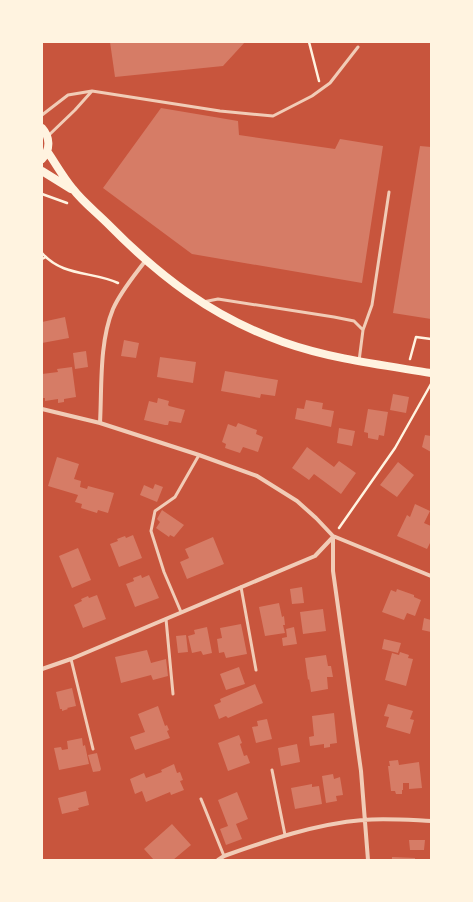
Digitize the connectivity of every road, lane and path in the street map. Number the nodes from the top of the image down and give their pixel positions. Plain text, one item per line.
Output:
1 (310, 42) edge
2 (358, 47) dead end
3 (321, 90) junction
4 (92, 91) junction
5 (42, 115) edge
6 (42, 128) edge
7 (48, 137) junction
8 (47, 151) junction
9 (42, 159) edge
10 (42, 171) edge
11 (73, 190) junction
12 (389, 192) dead end
13 (42, 194) edge
14 (66, 203) dead end
15 (42, 253) edge
16 (46, 257) junction
17 (42, 259) edge
18 (146, 260) junction
19 (126, 287) junction
20 (200, 302) junction
21 (363, 330) junction
22 (431, 340) edge
23 (359, 361) junction
24 (407, 370) junction
25 (431, 373) edge
26 (431, 383) edge
27 (42, 409) edge
28 (100, 424) junction
29 (199, 454) junction
30 (333, 536) junction
31 (431, 576) edge
32 (241, 587) junction
33 (181, 612) junction
34 (166, 619) junction
35 (71, 659) junction
36 (42, 669) edge
37 (256, 670) dead end
38 (173, 694) dead end
39 (93, 749) dead end
40 (272, 770) dead end
41 (201, 799) dead end
42 (365, 820) junction
43 (431, 821) edge
44 (285, 835) junction
45 (224, 856) junction
46 (218, 860) edge
47 (368, 860) edge

1 - 3 path
2 - 3 lane
3 - 4 lane
4 - 5 lane
4 - 7 lane
6 - 7 main road
7 - 8 main road
8 - 9 main road
8 - 11 main road
10 - 11 main road
11 - 18 main road
12 - 21 lane
13 - 14 path
15 - 16 path
16 - 17 path
16 - 19 path
18 - 19 street
18 - 20 main road
19 - 28 street
20 - 21 lane
20 - 23 main road
21 - 23 lane
22 - 24 path
23 - 24 main road
24 - 25 main road
26 - 30 path
27 - 28 street
28 - 29 street
29 - 30 street
29 - 33 lane
30 - 31 street
30 - 32 street
30 - 42 street
32 - 33 street
32 - 37 lane
33 - 34 street
34 - 35 street
34 - 38 lane
35 - 36 street
35 - 39 lane
40 - 44 lane
41 - 45 lane
42 - 43 street
42 - 44 street
42 - 47 street
44 - 45 street
45 - 46 street

